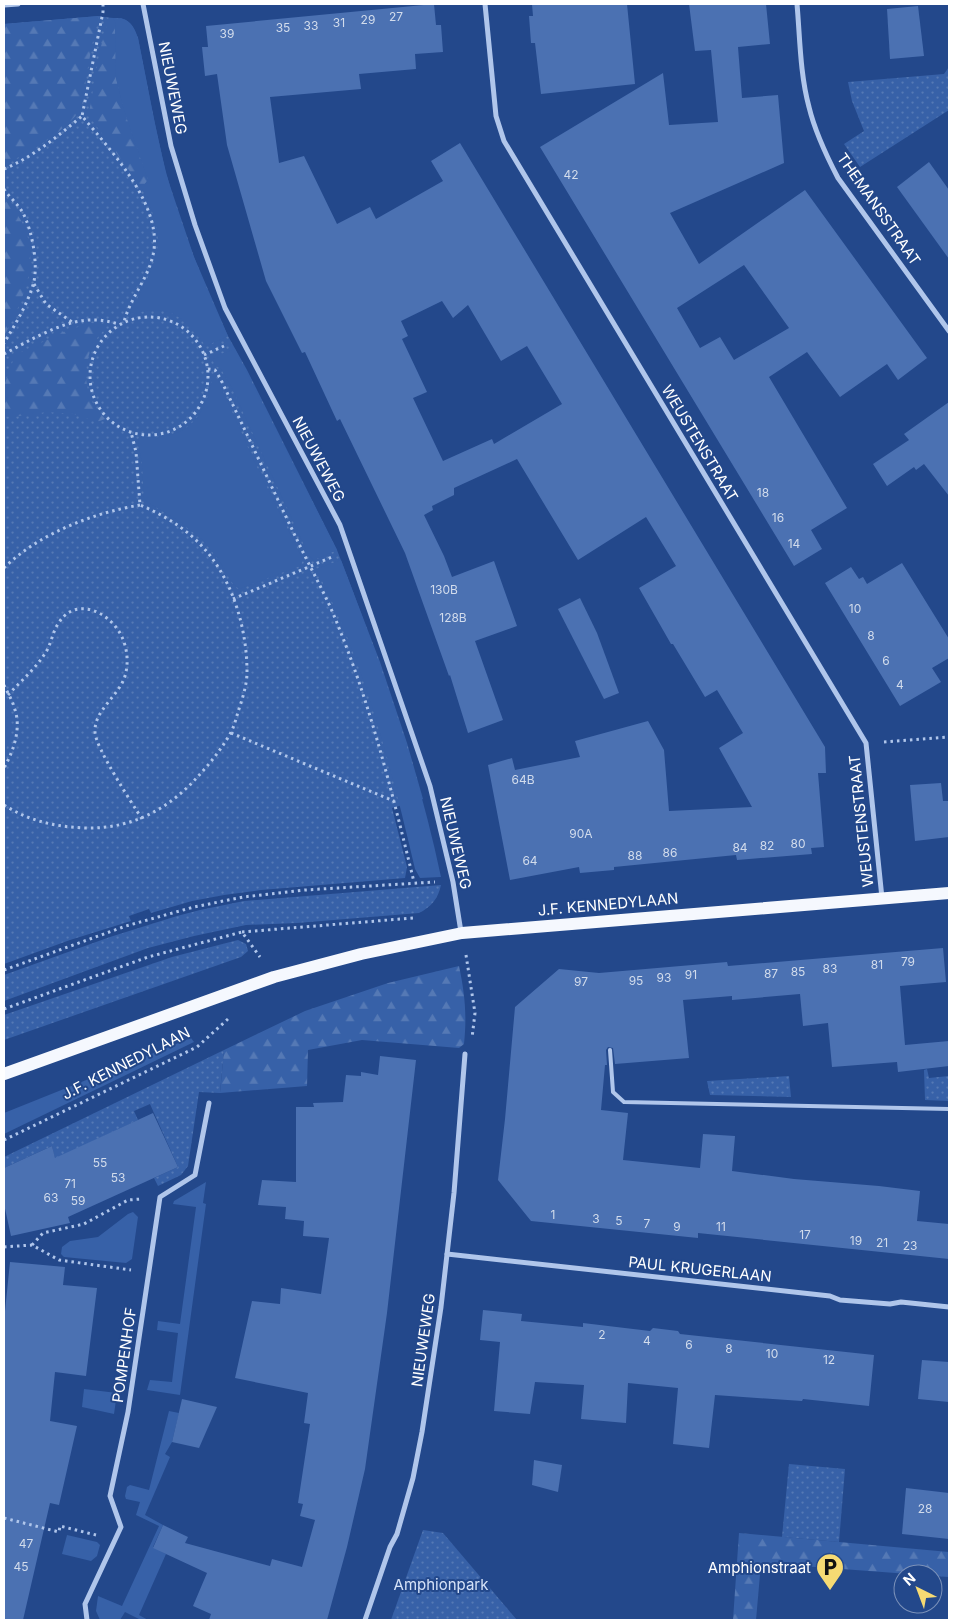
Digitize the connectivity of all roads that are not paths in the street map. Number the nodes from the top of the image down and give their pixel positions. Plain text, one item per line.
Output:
1 (18, 4) edge
2 (143, 4) edge
3 (486, 4) edge
4 (797, 4) edge
5 (4, 5) edge
6 (949, 331) edge
7 (949, 893) edge
8 (882, 898) junction
9 (462, 932) junction
10 (610, 1050) dead end
11 (466, 1054) road end
12 (4, 1074) edge
13 (209, 1102) dead end
14 (949, 1109) edge
15 (447, 1254) junction
16 (949, 1307) edge
17 (87, 1620) edge
18 (365, 1620) edge

1 - 5 street
2 - 9 street, NIEUWEWEG
3 - 8 street, WEUSTENSTRAAT
4 - 6 street, THEMANSSTRAAT
7 - 8 main road, J.F. KENNEDYLAAN
8 - 9 main road, J.F. KENNEDYLAAN
9 - 12 main road, J.F. KENNEDYLAAN
10 - 14 lane
11 - 15 street, NIEUWEWEG
13 - 17 street, POMPENHOF
15 - 16 street, PAUL KRUGERLAAN
15 - 18 street, NIEUWEWEG

